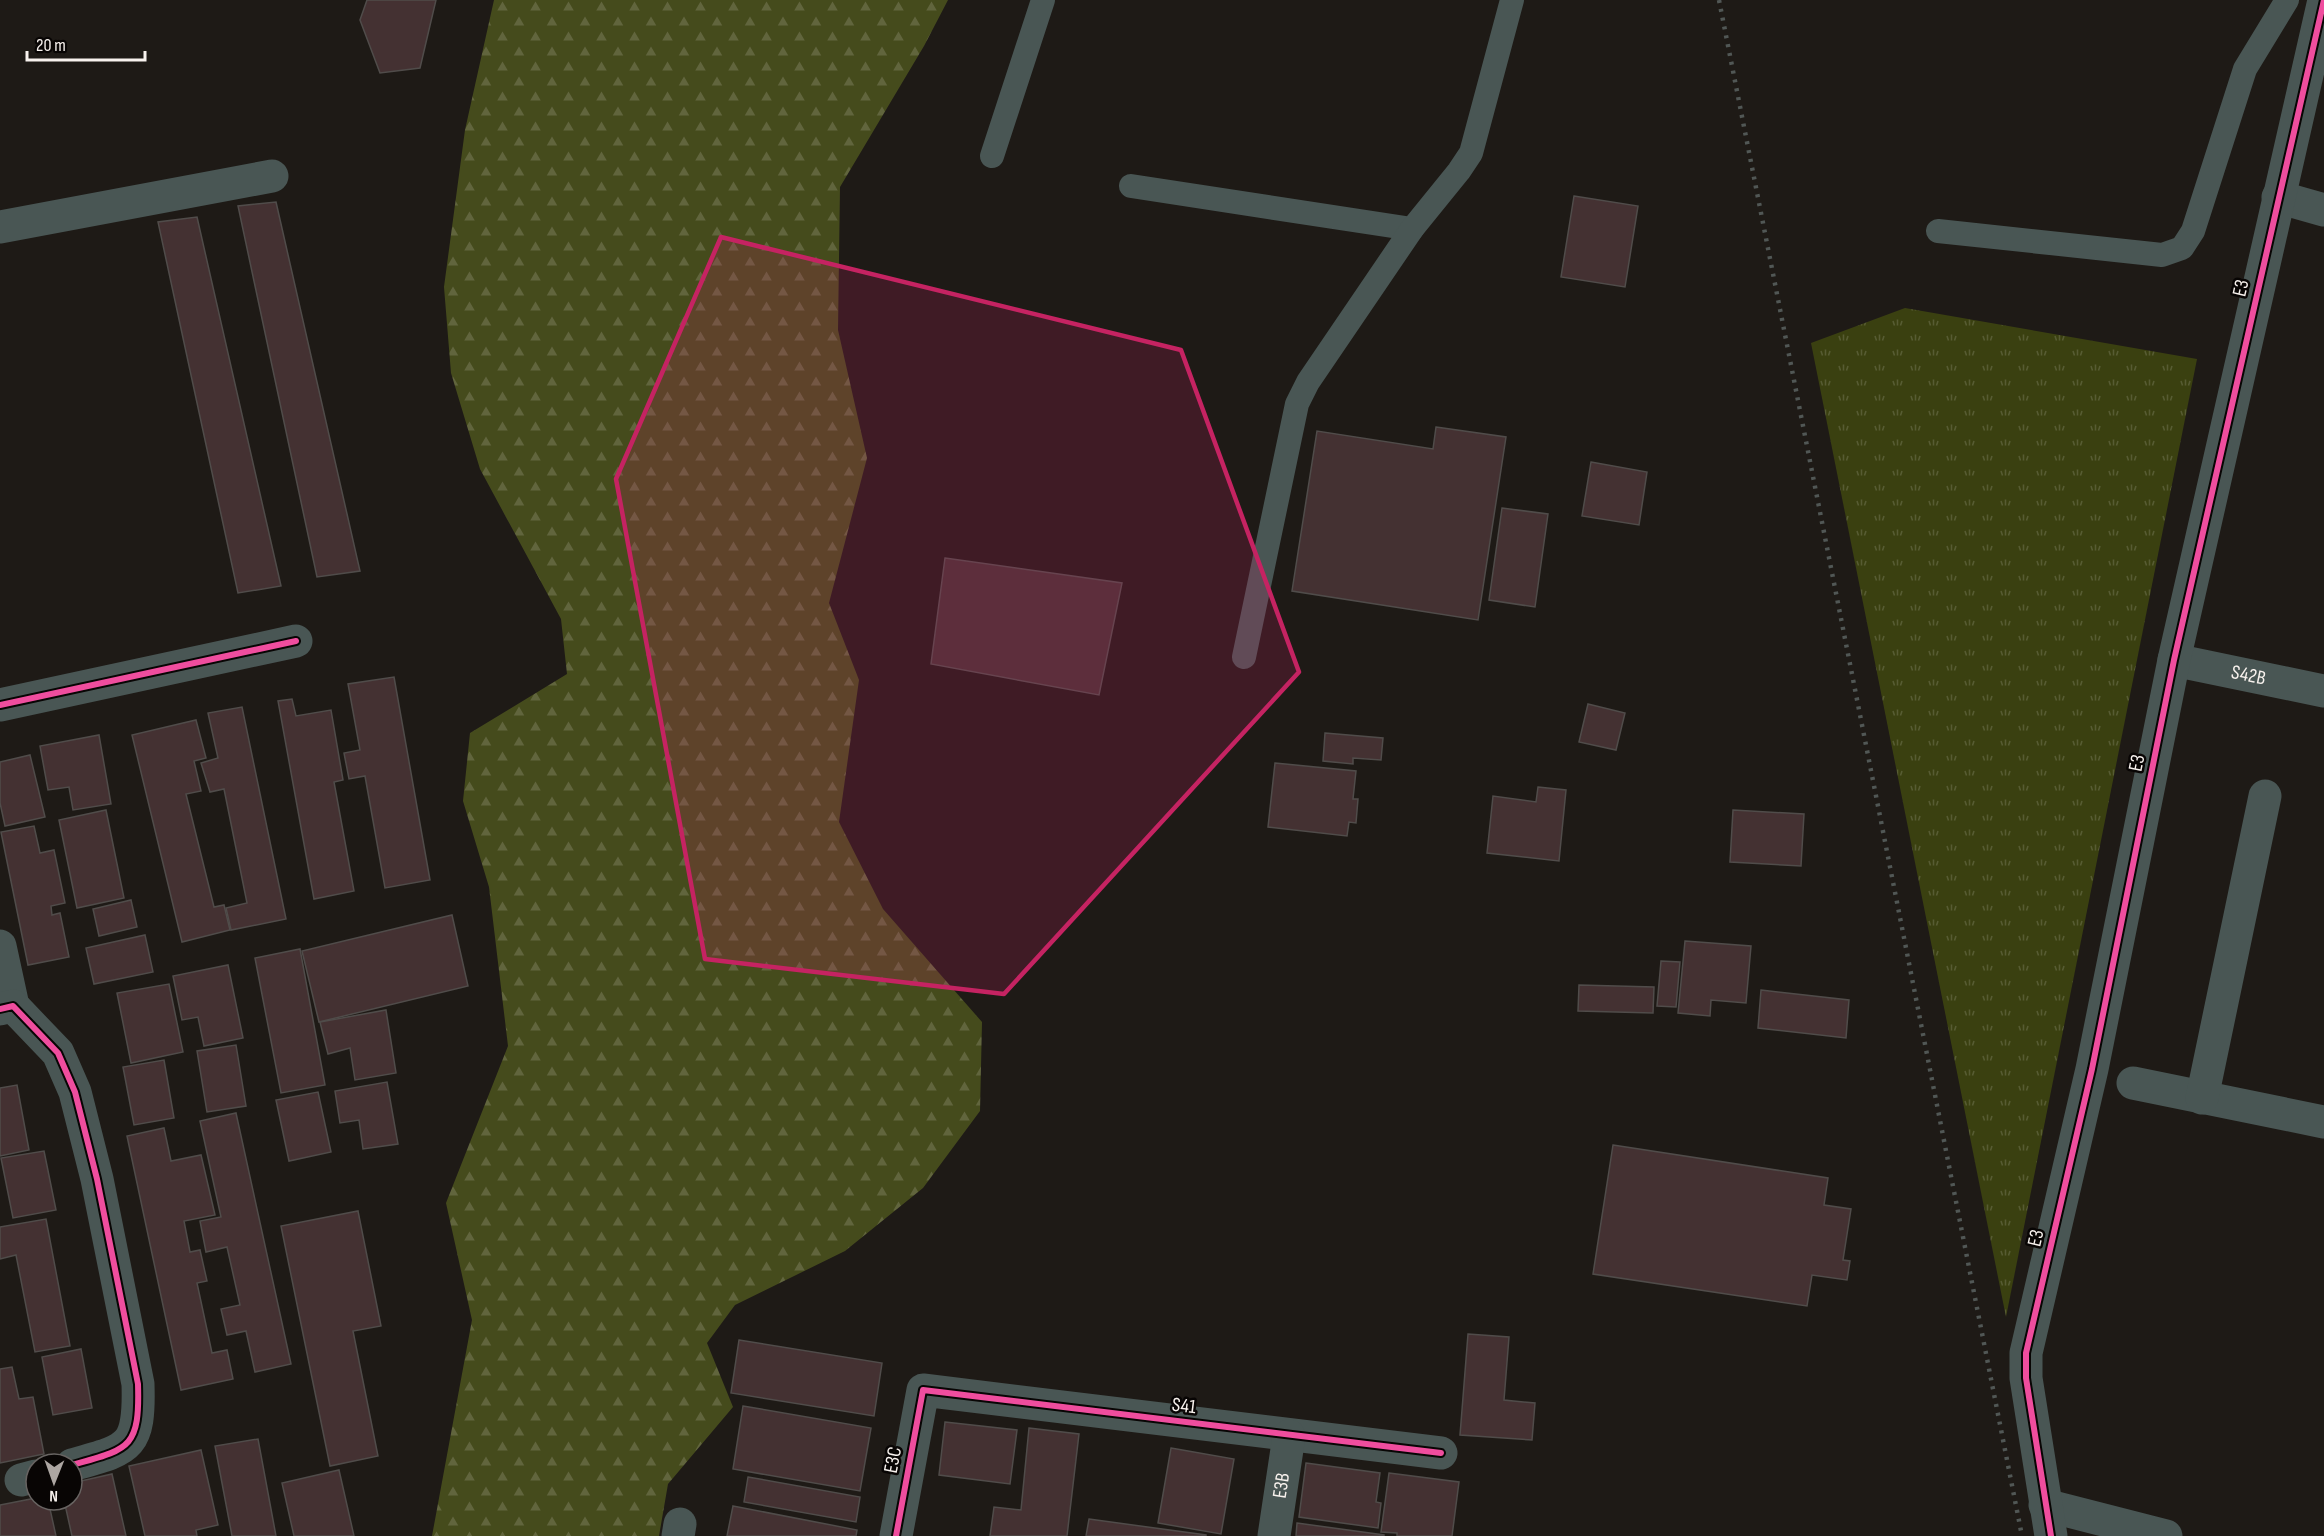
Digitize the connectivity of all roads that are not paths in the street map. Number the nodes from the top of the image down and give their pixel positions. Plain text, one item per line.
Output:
1 (1043, 0) edge
2 (1512, 0) edge
3 (2287, 0) edge
4 (2324, 0) edge
5 (992, 156) dead end
6 (272, 176) dead end
7 (1131, 186) dead end
8 (2278, 197) junction
9 (2324, 210) edge
10 (0, 227) edge
11 (1412, 229) junction
12 (1938, 231) dead end
13 (296, 641) dead end
14 (1244, 657) dead end
15 (2174, 660) junction
16 (2324, 691) edge
17 (0, 705) edge
18 (2265, 796) dead end
19 (0, 946) edge
20 (6, 1007) edge
21 (2133, 1083) dead end
22 (2202, 1098) junction
23 (2324, 1122) edge
24 (923, 1390) joint
25 (1289, 1436) junction
26 (1441, 1453) dead end
27 (84, 1462) edge
28 (2048, 1520) edge
29 (896, 1536) edge
30 (1274, 1536) edge
31 (2166, 1536) edge

1 - 5 lane
2 - 11 lane
3 - 12 lane
4 - 8 street, E3
6 - 10 street
7 - 11 lane
8 - 9 street
8 - 15 street, E3
11 - 14 lane
13 - 17 street
15 - 16 street, S42B
15 - 28 street, E3
18 - 22 street
19 - 20 street
20 - 27 street
21 - 22 street
22 - 23 street
24 - 25 street, S41
24 - 29 street, E3C
25 - 26 street, S41
25 - 30 street, E3B
28 - 31 street

